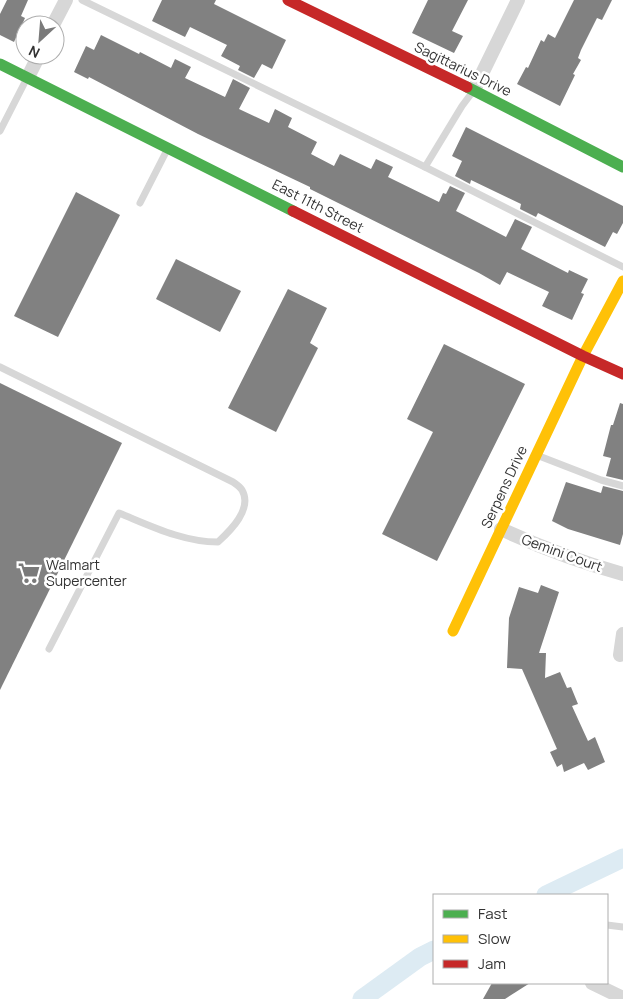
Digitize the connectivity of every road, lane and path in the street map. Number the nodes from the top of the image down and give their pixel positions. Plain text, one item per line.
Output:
1 (66, 0) edge
2 (82, 0) edge
3 (518, 0) edge
4 (290, 1) edge
5 (58, 15) edge
6 (0, 64) edge
7 (33, 65) edge
8 (28, 76) junction
9 (474, 90) junction
10 (0, 131) edge
11 (169, 148) junction
12 (623, 167) edge
13 (425, 168) junction
14 (140, 203) dead end
15 (623, 267) edge
16 (623, 281) edge
17 (583, 356) junction
18 (0, 367) edge
19 (623, 374) edge
20 (537, 455) junction
21 (623, 486) edge
22 (502, 529) junction
23 (623, 574) edge
24 (453, 631) dead end
25 (623, 634) edge
26 (49, 649) dead end
27 (620, 655) dead end
28 (608, 925) edge
29 (623, 927) edge
30 (594, 984) edge
31 (623, 998) edge

1 - 5 street
2 - 13 lane
3 - 9 street
4 - 9 street, Sagittarius Drive
6 - 8 street, East 11th Street
7 - 8 street
8 - 10 lane
8 - 11 street, East 11th Street
9 - 12 street, Sagittarius Drive
9 - 13 lane
11 - 14 lane
11 - 17 street, East 11th Street
13 - 15 lane
16 - 17 street, Serpens Drive
17 - 19 street, East 11th Street
17 - 20 street, Serpens Drive
18 - 26 lane
20 - 21 lane
20 - 22 street, Serpens Drive
22 - 23 street, Gemini Court
22 - 24 street, Serpens Drive
25 - 27 street
28 - 29 lane
30 - 31 street

